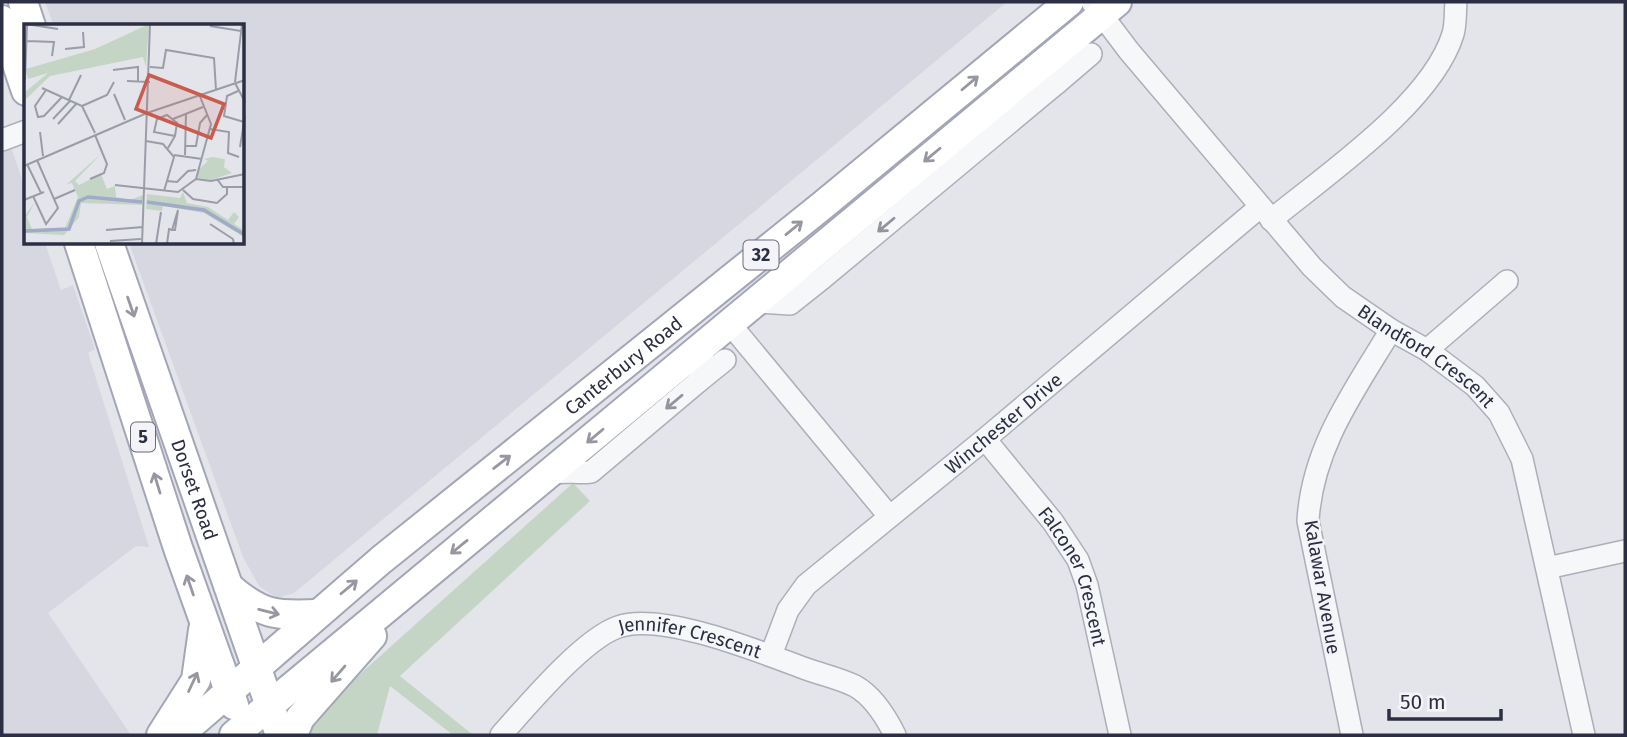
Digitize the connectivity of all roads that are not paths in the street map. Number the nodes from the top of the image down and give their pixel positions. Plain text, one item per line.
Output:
1 (23, 2) edge
2 (1069, 2) edge
3 (1456, 2) edge
4 (1097, 7) edge
5 (2, 20) edge
6 (30, 24) edge
7 (1079, 48) junction
8 (24, 85) edge
9 (24, 132) edge
10 (2, 140) edge
11 (1266, 214) junction
12 (80, 245) edge
13 (110, 245) edge
14 (1507, 281) dead end
15 (708, 297) junction
16 (756, 302) junction
17 (730, 324) junction
18 (1391, 330) junction
19 (1427, 349) junction
20 (715, 353) junction
21 (985, 439) junction
22 (550, 474) junction
23 (889, 516) junction
24 (1625, 551) edge
25 (432, 568) junction
26 (1547, 568) junction
27 (229, 587) junction
28 (317, 614) junction
29 (203, 622) junction
30 (771, 656) junction
31 (256, 666) junction
32 (229, 690) junction
33 (269, 704) junction
34 (241, 732) edge
35 (161, 735) edge
36 (179, 735) edge
37 (280, 735) edge
38 (293, 735) edge
39 (501, 735) edge
40 (895, 735) edge
41 (1120, 735) edge
42 (1352, 735) edge
43 (1584, 735) edge

1 - 6 main road
15 -> 2 main road, Canterbury Road / 32
3 - 11 street, Winchester Drive
4 - 7 main road, Canterbury Road / 32
4 - 11 street, Blandford Crescent
5 - 8 main road
7 -> 16 main road, Canterbury Road / 32
7 -> 16 street
9 - 10 street
11 - 18 street, Blandford Crescent
11 - 21 street, Winchester Drive
29 -> 12 main road, Dorset Road / 5
13 -> 27 main road, Dorset Road / 5
14 - 19 street
15 - 17 main road
28 -> 15 main road, Canterbury Road / 32
16 - 17 main road, Canterbury Road / 32
17 - 20 main road, Canterbury Road / 32
17 - 23 street
18 - 19 street, Blandford Crescent
18 - 42 street, Kalawar Avenue
19 - 26 street, Blandford Crescent
20 -> 22 main road, Canterbury Road / 32
20 -> 22 street, Canterbury Road
21 - 23 street, Winchester Drive
21 - 41 street, Falconer Crescent
22 -> 25 main road, Canterbury Road / 32
23 - 30 street, Winchester Drive
24 - 26 street
25 - 33 main road, Canterbury Road / 32
25 -> 38 main road
26 - 43 street, Blandford Crescent
27 -> 28 main road
27 - 31 main road, Dorset Road / 5
28 - 31 main road, Canterbury Road / 32
29 - 32 main road, Dorset Road / 5
35 -> 29 main road
30 - 39 street, Jennifer Crescent
30 - 40 street, Jennifer Crescent
31 - 32 main road, Canterbury Road / 32
31 - 33 main road, Dorset Road / 5
32 - 34 main road, Dorset Road / 5
32 - 36 main road, Canterbury Road / 32
33 - 34 main road, Canterbury Road / 32
33 - 37 main road, Dorset Road / 5

